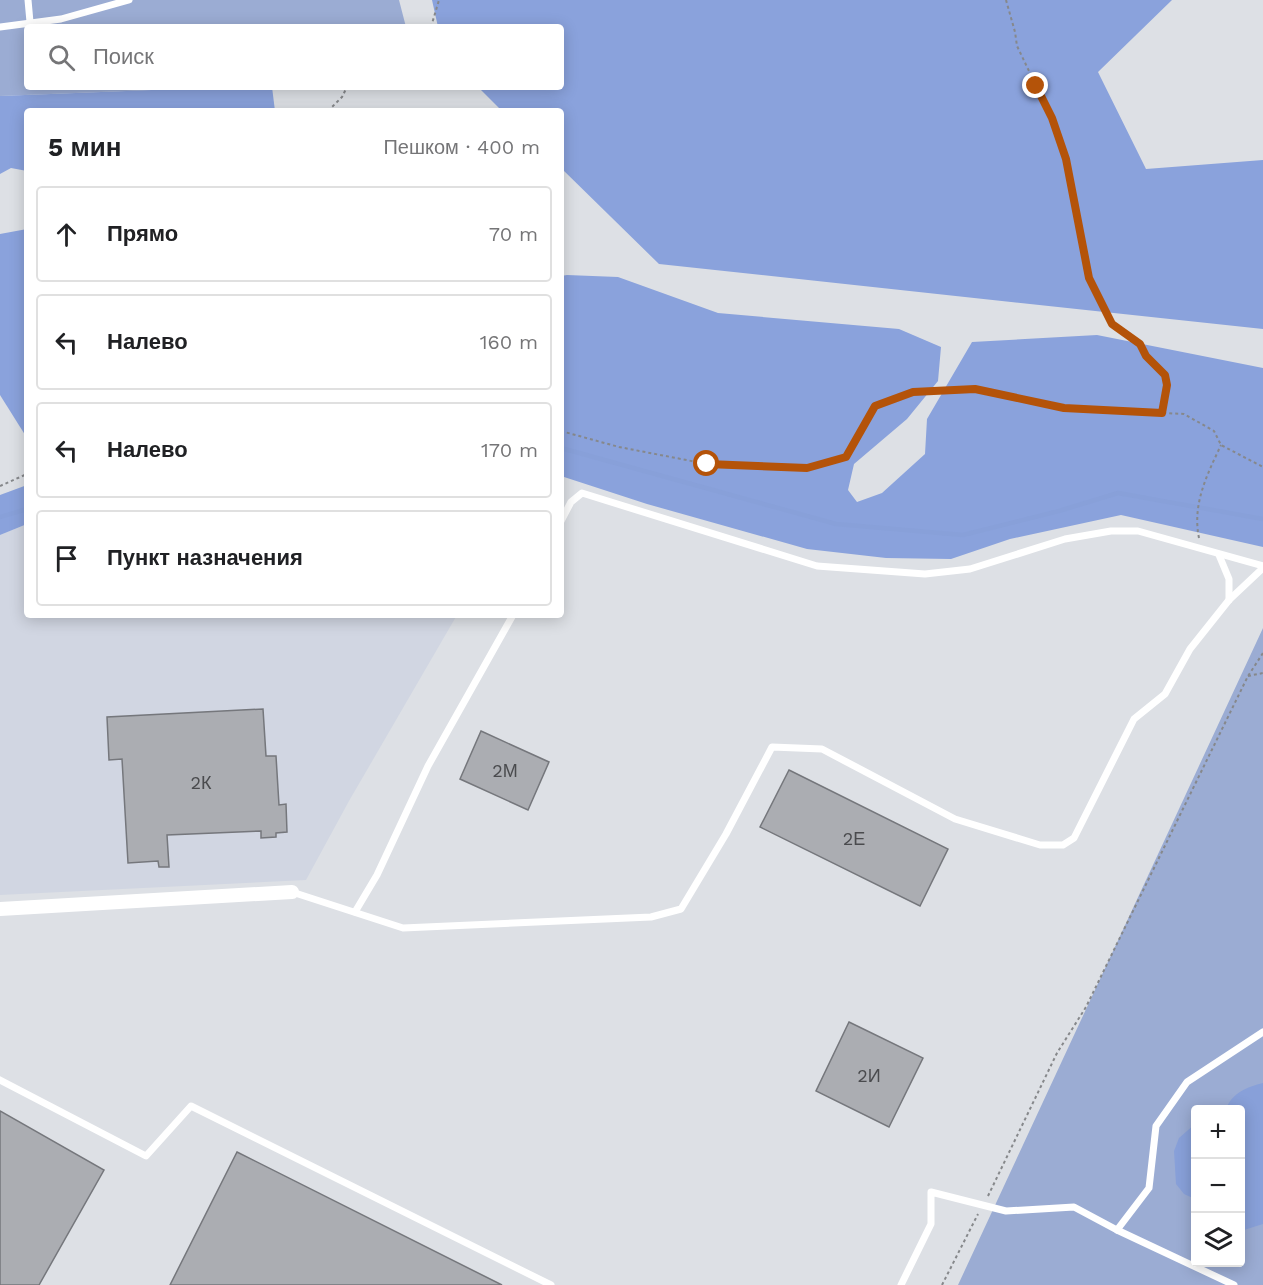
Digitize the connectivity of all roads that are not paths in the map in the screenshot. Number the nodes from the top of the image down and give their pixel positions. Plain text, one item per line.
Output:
1 (28, 0) edge
2 (129, 0) edge
3 (30, 22) junction
4 (0, 27) edge
5 (564, 515) edge
6 (1219, 555) junction
7 (1263, 567) edge
8 (1229, 600) junction
9 (511, 618) edge
10 (292, 892) joint
11 (0, 909) edge
12 (355, 912) junction
13 (1263, 1032) edge
14 (0, 1080) edge
15 (1117, 1230) junction
16 (551, 1285) edge
17 (901, 1285) edge
18 (1234, 1285) edge

1 - 3 lane
2 - 3 lane
3 - 4 lane
5 - 6 lane
6 - 7 lane
6 - 8 lane
7 - 8 lane
8 - 12 lane
9 - 12 lane
10 - 11 street
10 - 12 lane
13 - 15 lane
14 - 16 lane
15 - 17 lane
15 - 18 lane

